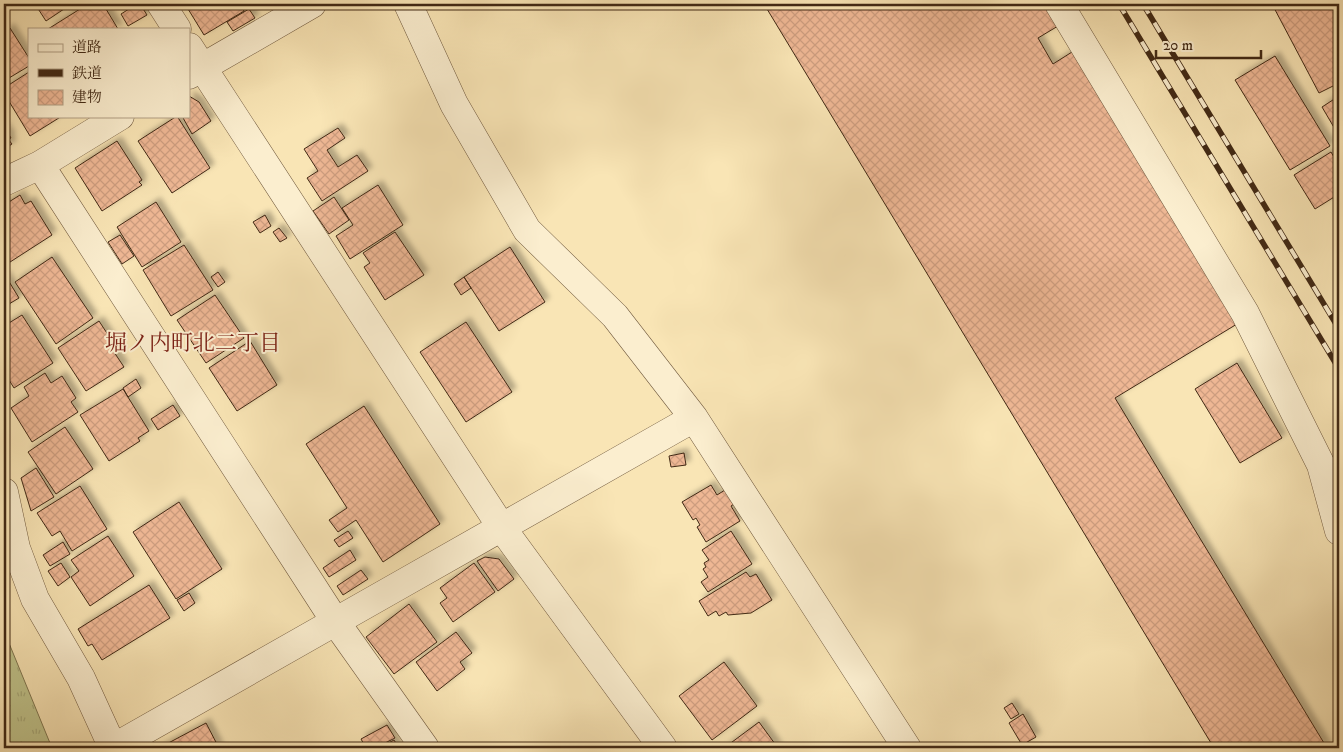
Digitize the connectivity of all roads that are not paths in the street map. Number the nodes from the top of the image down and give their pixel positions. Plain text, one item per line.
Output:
1 (161, 4) edge
2 (312, 4) edge
3 (408, 4) edge
4 (1059, 4) edge
5 (176, 28) edge
6 (193, 63) edge
7 (117, 118) edge
8 (40, 165) junction
9 (4, 182) edge
10 (694, 418) junction
11 (4, 492) edge
12 (502, 528) junction
13 (1339, 531) edge
14 (334, 621) junction
15 (113, 748) edge
16 (425, 748) edge
17 (664, 748) edge
18 (907, 748) edge

1 - 5 street
2 - 6 street
3 - 10 street
4 - 13 street
6 - 12 street
7 - 8 street
8 - 9 street
8 - 14 street
10 - 12 street
10 - 18 street
11 - 15 street
12 - 14 street
12 - 17 street
14 - 15 street
14 - 16 street

